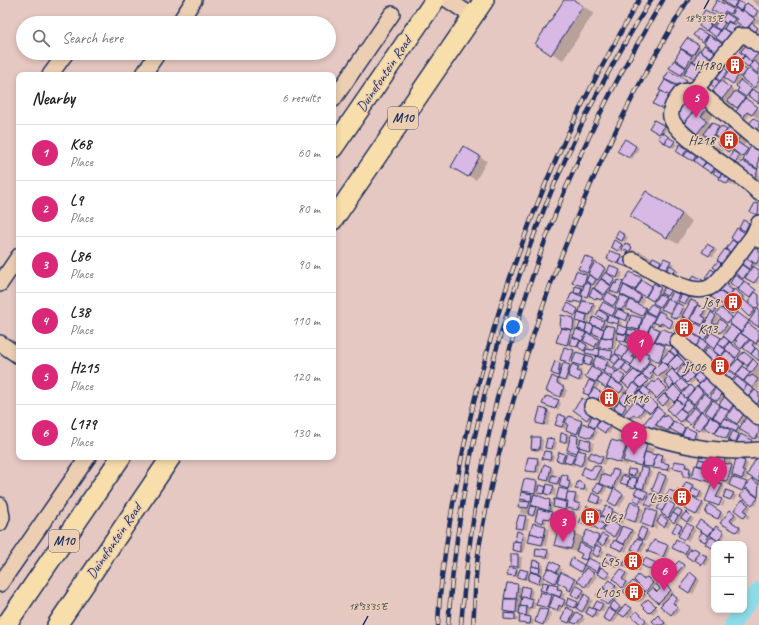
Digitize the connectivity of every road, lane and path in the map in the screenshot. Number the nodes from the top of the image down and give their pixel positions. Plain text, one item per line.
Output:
1 (194, 0) edge
2 (434, 0) edge
3 (448, 0) edge
4 (484, 0) edge
5 (392, 14) dead end
6 (184, 16) edge
7 (472, 16) junction
8 (759, 45) edge
9 (61, 60) edge
10 (153, 60) edge
11 (52, 72) edge
12 (145, 72) edge
13 (696, 89) junction
14 (336, 96) edge
15 (759, 142) edge
16 (336, 144) edge
17 (759, 193) edge
18 (336, 216) edge
19 (757, 233) edge
20 (16, 260) edge
21 (633, 260) dead end
22 (0, 284) edge
23 (678, 341) dead end
24 (0, 343) edge
25 (16, 354) edge
26 (592, 406) dead end
27 (759, 418) edge
28 (759, 450) edge
29 (86, 460) edge
30 (119, 460) edge
31 (169, 460) edge
32 (0, 505) edge
33 (0, 523) edge
34 (0, 584) edge
35 (6, 625) edge
36 (56, 625) edge

1 - 6 street
2 - 16 main road, Duinefontein Road
3 - 7 street
4 - 7 main road, M10
5 - 14 street
7 - 18 main road, M10
8 - 13 street
9 - 11 street
10 - 12 street
13 - 15 street
13 - 17 street
19 - 21 street
20 - 22 street
23 - 27 street
24 - 25 street
26 - 28 street
29 - 34 street
30 - 35 main road, M10
31 - 36 main road, Duinefontein Road
32 - 33 street

